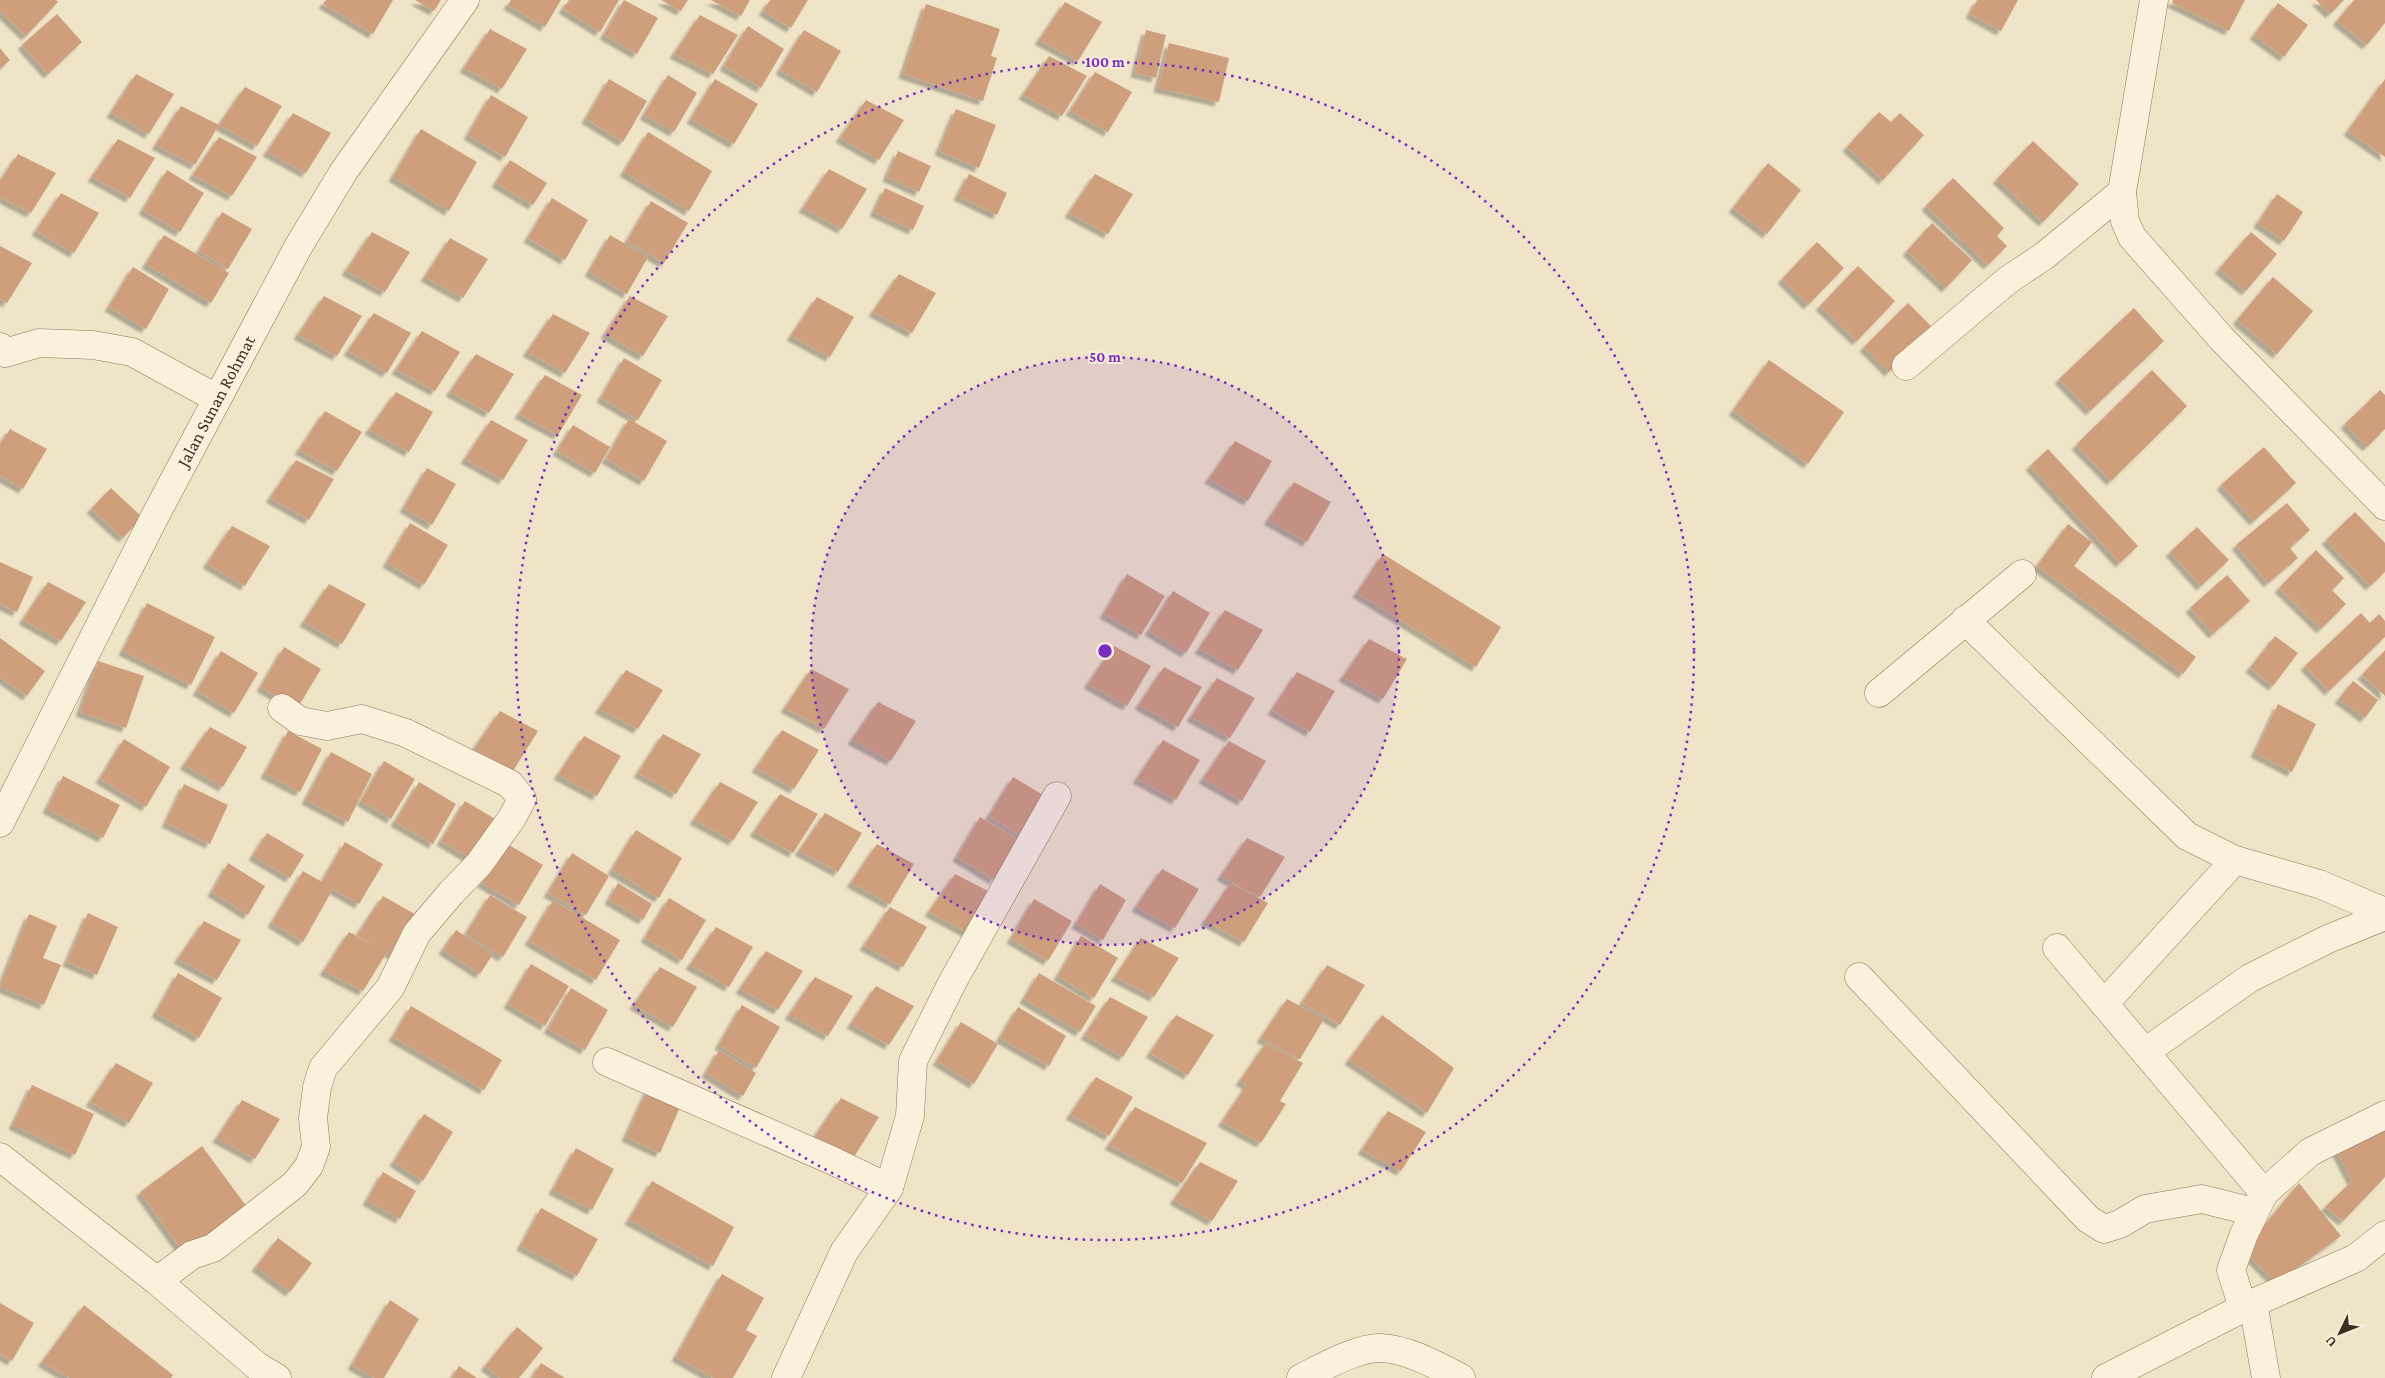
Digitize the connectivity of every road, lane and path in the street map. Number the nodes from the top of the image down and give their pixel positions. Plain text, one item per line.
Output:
1 (465, 0) edge
2 (2154, 0) edge
3 (2122, 192) junction
4 (0, 347) edge
5 (1906, 366) dead end
6 (216, 398) junction
7 (2385, 506) edge
8 (2022, 574) dead end
9 (1965, 620) junction
10 (1879, 693) dead end
11 (282, 708) dead end
12 (1057, 796) dead end
13 (0, 824) edge
14 (2235, 860) junction
15 (2385, 912) edge
16 (2385, 916) edge
17 (2057, 948) dead end
18 (1859, 977) dead end
19 (2104, 1004) junction
20 (2145, 1052) junction
21 (607, 1062) dead end
22 (2385, 1115) edge
23 (0, 1157) edge
24 (889, 1188) junction
25 (2259, 1203) junction
26 (2385, 1235) edge
27 (157, 1282) junction
28 (2245, 1302) junction
29 (277, 1378) edge
30 (786, 1378) edge
31 (1301, 1378) edge
32 (1461, 1378) edge
33 (2106, 1378) edge
34 (2266, 1378) edge

1 - 6 street, Jalan Sunan Rohmat
2 - 3 street
3 - 5 street
3 - 7 street
4 - 6 street
6 - 13 street, Jalan Sunan Rohmat
8 - 9 street
9 - 10 street
9 - 14 street
11 - 27 street
12 - 24 street
14 - 15 street
14 - 19 street
16 - 20 street
17 - 19 street
18 - 25 street
19 - 20 street
20 - 25 street
21 - 24 street
22 - 25 street
23 - 27 street
24 - 30 street
25 - 28 street
26 - 28 street
27 - 29 street
28 - 33 street
28 - 34 street
31 - 32 street

